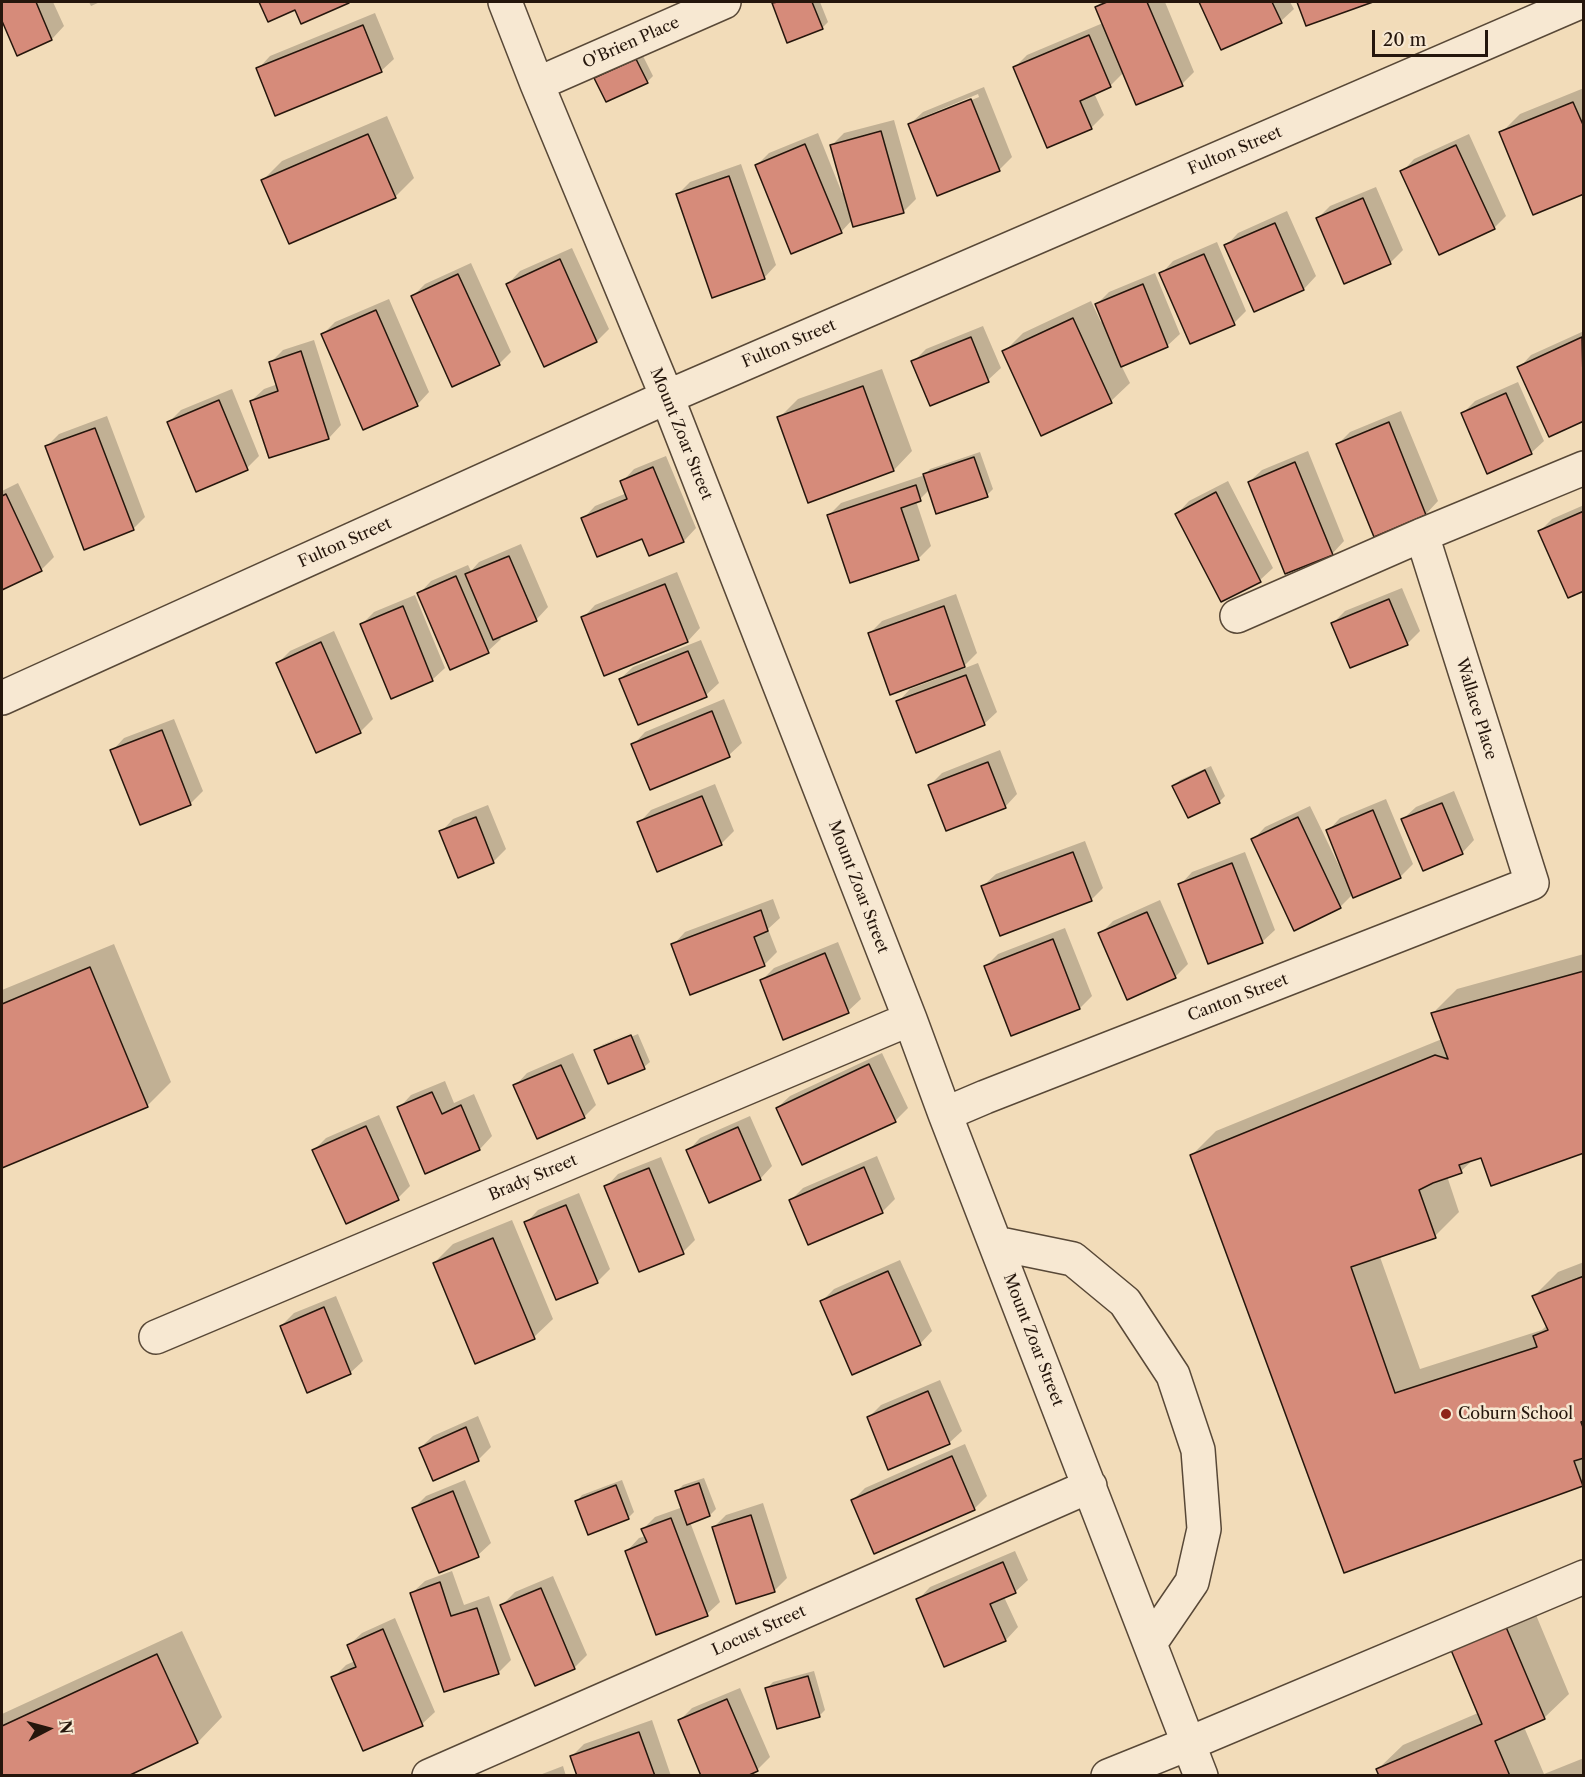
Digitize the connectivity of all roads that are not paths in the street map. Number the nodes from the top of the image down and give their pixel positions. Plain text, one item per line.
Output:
1 (505, 2) edge
2 (724, 2) edge
3 (1581, 2) edge
4 (537, 84) junction
5 (667, 397) junction
6 (1584, 468) edge
7 (1422, 535) junction
8 (1237, 615) dead end
9 (2, 698) edge
10 (1532, 883) joint
11 (910, 1019) junction
12 (945, 1114) junction
13 (995, 1243) junction
14 (156, 1337) dead end
15 (1090, 1486) junction
16 (1584, 1577) edge
17 (1151, 1642) junction
18 (1190, 1743) junction
19 (429, 1776) edge
20 (1108, 1776) edge
21 (1201, 1776) edge

1 - 4 street, Mount Zoar Street
2 - 4 street, O'Brien Place
3 - 5 street, Fulton Street
4 - 5 street, Mount Zoar Street
5 - 9 street, Fulton Street
5 - 11 street, Mount Zoar Street
6 - 7 street
7 - 8 street
7 - 10 street, Wallace Place
10 - 12 street, Canton Street
11 - 12 street, Mount Zoar Street
11 - 14 street, Brady Street
12 - 13 street, Mount Zoar Street
13 - 15 street, Mount Zoar Street
13 - 17 street
15 - 17 street, Mount Zoar Street
15 - 19 street, Locust Street
16 - 18 street
17 - 18 street, Mount Zoar Street
18 - 20 street
18 - 21 street, Mount Zoar Street

